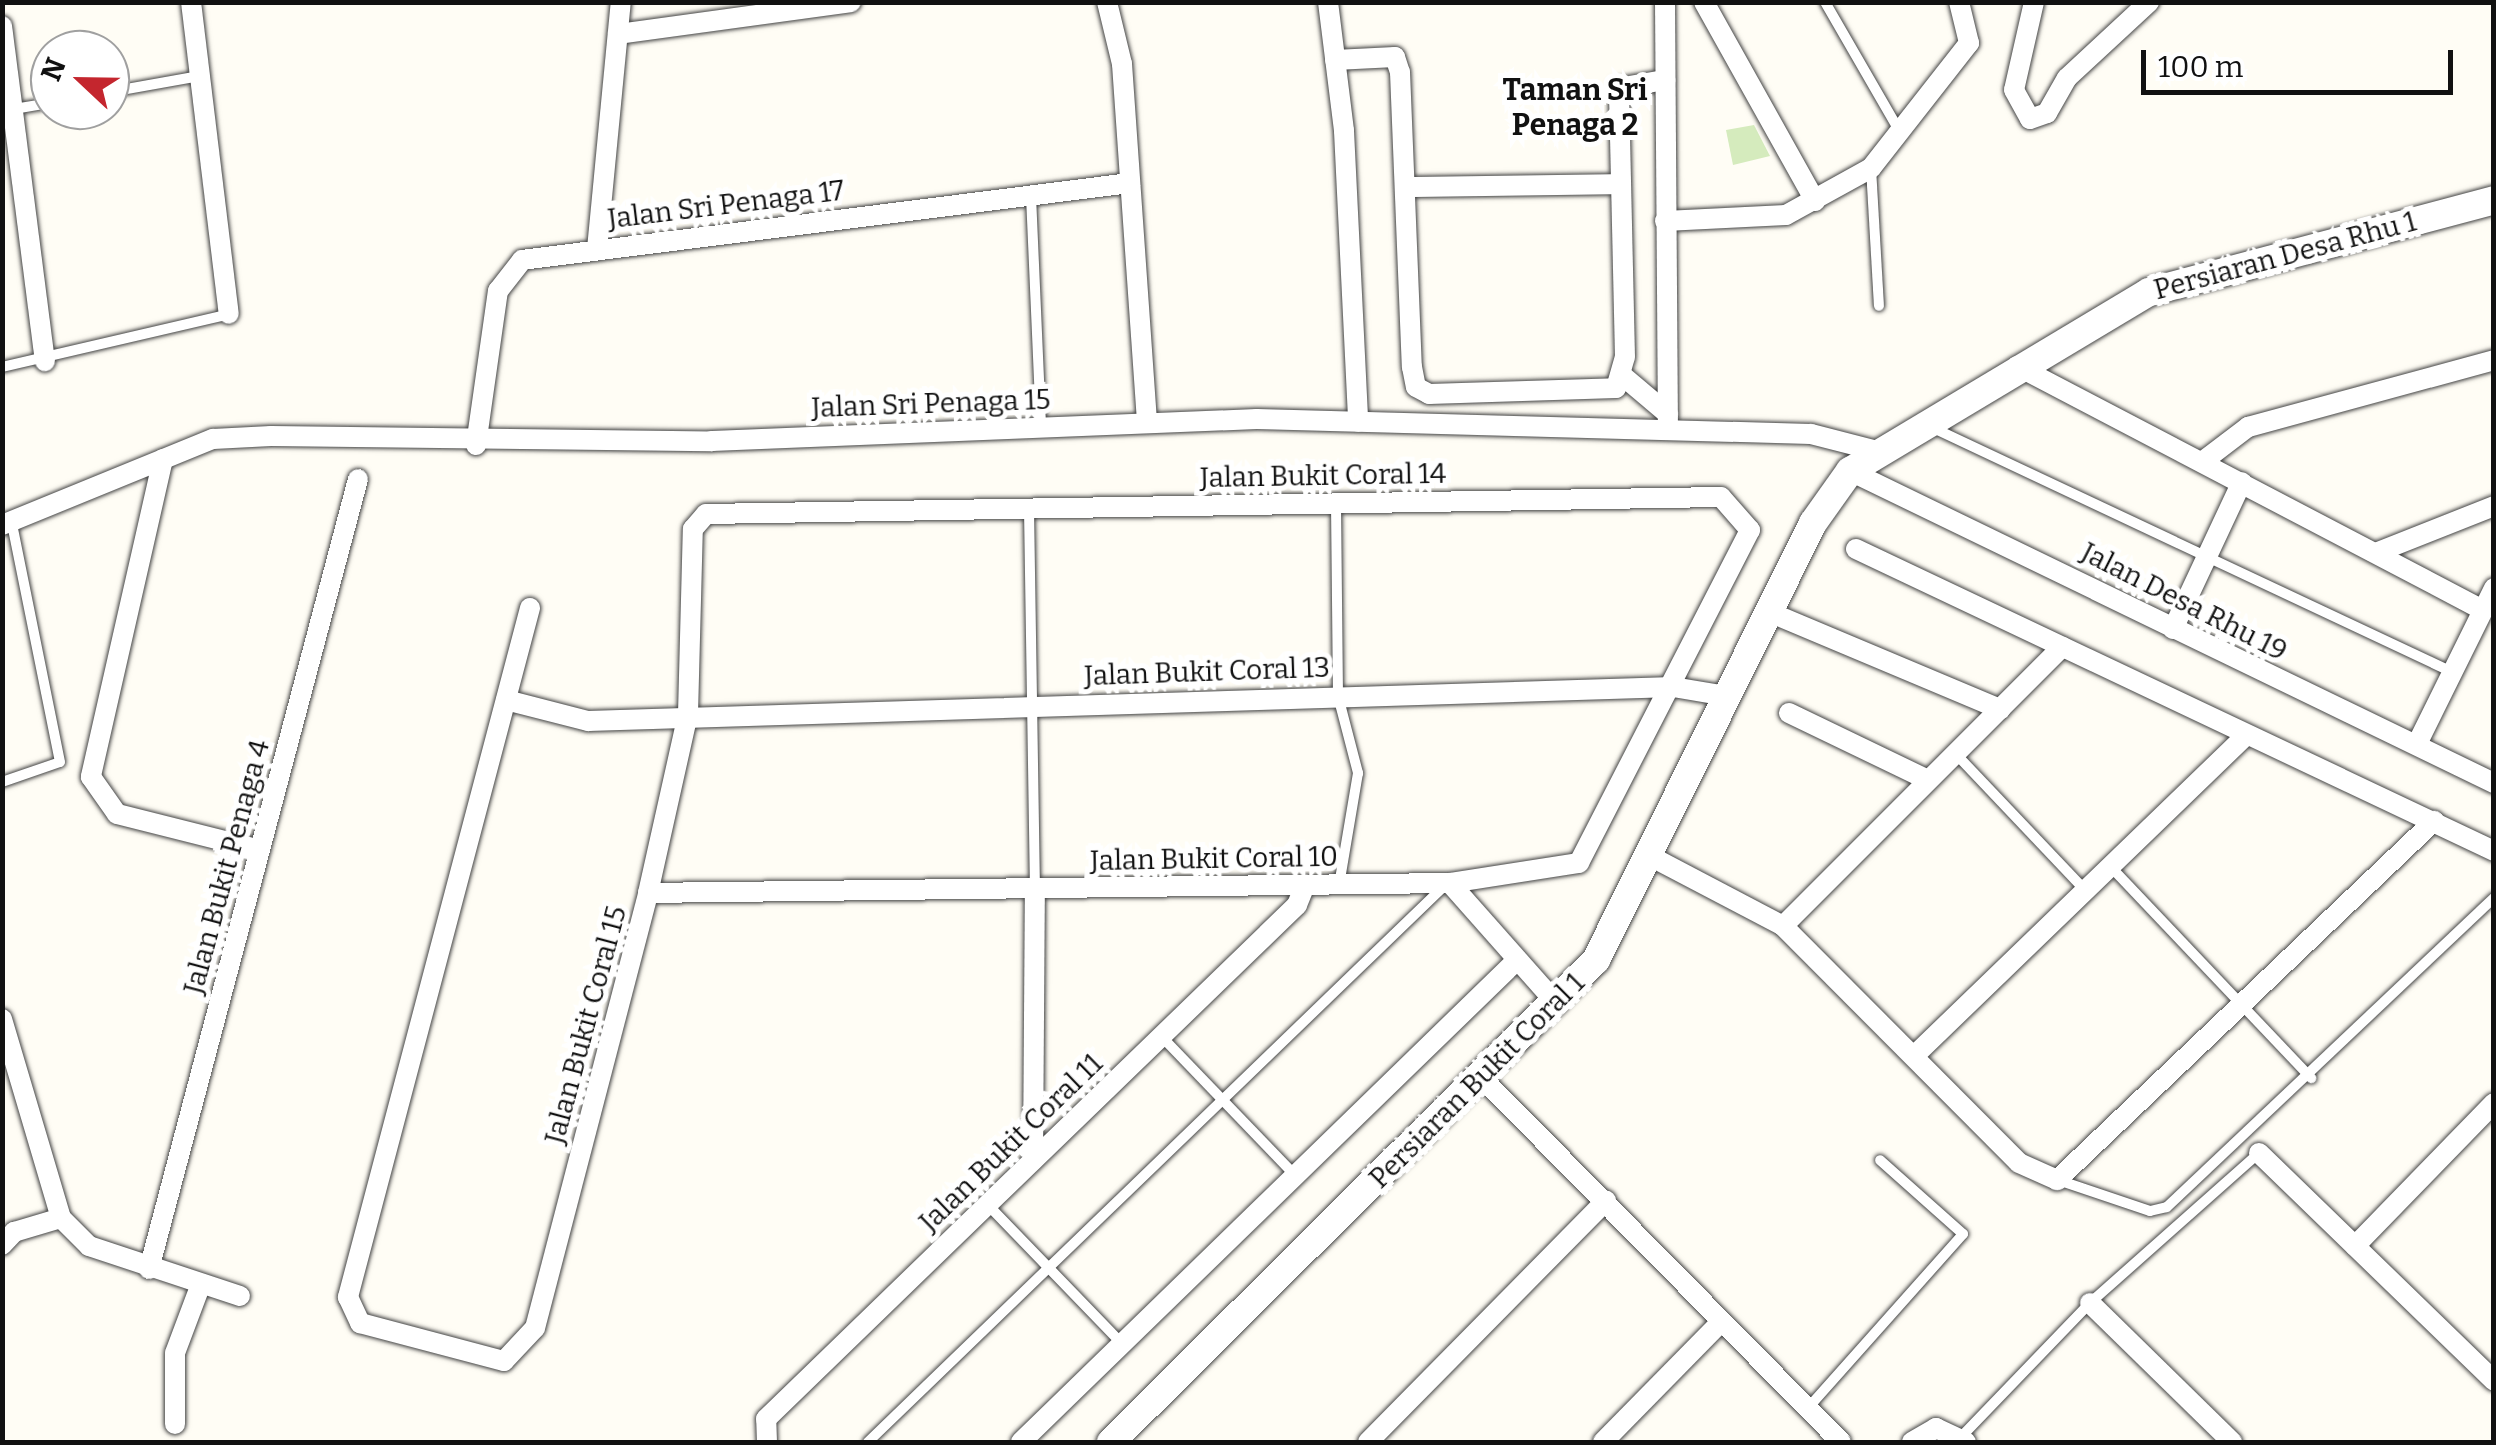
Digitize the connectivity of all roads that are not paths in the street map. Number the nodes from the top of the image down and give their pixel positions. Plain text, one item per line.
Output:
1 (191, 2) edge
2 (621, 2) edge
3 (851, 2) edge
4 (1107, 2) edge
5 (1328, 2) edge
6 (1665, 2) edge
7 (1704, 2) edge
8 (1825, 2) edge
9 (1959, 2) edge
10 (2034, 2) edge
11 (2149, 2) edge
12 (2, 26) edge
13 (618, 34) junction
14 (1335, 60) junction
15 (200, 76) junction
16 (1665, 80) junction
17 (130, 88) edge
18 (8, 110) edge
19 (1902, 135) junction
20 (1871, 168) junction
21 (1130, 183) junction
22 (1619, 184) junction
23 (1406, 187) junction
24 (1030, 196) junction
25 (2494, 200) edge
26 (1815, 201) junction
27 (1665, 221) junction
28 (597, 249) junction
29 (1879, 306) dead end
30 (229, 314) joint
31 (2494, 360) edge
32 (46, 361) junction
33 (2, 366) edge
34 (2017, 366) junction
35 (1624, 376) junction
36 (1147, 421) junction
37 (1358, 422) junction
38 (1668, 422) junction
39 (1920, 422) junction
40 (1041, 428) junction
41 (476, 445) junction
42 (1877, 451) junction
43 (163, 459) junction
44 (2202, 462) junction
45 (1850, 470) junction
46 (358, 479) dead end
47 (2242, 482) junction
48 (1336, 503) junction
49 (2494, 506) edge
50 (1029, 508) junction
51 (706, 514) joint
52 (7, 525) edge
53 (1856, 549) dead end
54 (2378, 552) junction
55 (2205, 556) junction
56 (2494, 588) edge
57 (530, 608) dead end
58 (2483, 610) junction
59 (1769, 612) junction
60 (2174, 629) junction
61 (2062, 647) junction
62 (2453, 672) junction
63 (1673, 687) junction
64 (1338, 696) junction
65 (1727, 696) junction
66 (506, 700) junction
67 (1032, 704) junction
68 (2000, 709) junction
69 (1789, 713) dead end
70 (688, 714) junction
71 (2244, 737) junction
72 (2418, 744) junction
73 (1954, 752) junction
74 (1926, 779) junction
75 (2, 782) edge
76 (2493, 782) edge
77 (2434, 821) junction
78 (260, 850) junction
79 (2494, 851) edge
80 (1648, 855) junction
81 (2110, 865) junction
82 (1450, 883) junction
83 (1305, 885) junction
84 (1339, 885) junction
85 (1035, 888) junction
86 (2084, 889) junction
87 (648, 893) junction
88 (2494, 898) edge
89 (1783, 926) junction
90 (1517, 960) junction
91 (1557, 1004) junction
92 (2242, 1004) junction
93 (2, 1019) edge
94 (1161, 1036) junction
95 (1914, 1056) junction
96 (1482, 1078) junction
97 (2311, 1078) junction
98 (1221, 1098) junction
99 (2494, 1102) edge
100 (2259, 1153) joint
101 (1034, 1160) junction
102 (1880, 1160) dead end
103 (1296, 1175) junction
104 (2058, 1180) junction
105 (1606, 1201) junction
106 (987, 1204) junction
107 (61, 1218) junction
108 (2, 1245) edge
109 (2355, 1246) junction
110 (1048, 1268) junction
111 (149, 1269) junction
112 (201, 1284) junction
113 (240, 1296) dead end
114 (2090, 1303) junction
115 (1720, 1323) junction
116 (1122, 1344) junction
117 (2492, 1378) edge
118 (1808, 1408) junction
119 (175, 1424) dead end
120 (1964, 1440) edge
121 (768, 1442) edge
122 (868, 1442) edge
123 (1021, 1442) edge
124 (1111, 1442) edge
125 (1368, 1442) edge
126 (1604, 1442) edge
127 (1841, 1442) edge
128 (1912, 1442) edge
129 (2232, 1442) edge

1 - 15 street
2 - 13 street
3 - 13 street
4 - 21 street
5 - 14 street
6 - 16 street
7 - 26 street
8 - 19 lane
9 - 19 street
10 - 11 street
12 - 18 street
13 - 28 street
14 - 23 street
14 - 37 street
15 - 17 lane
15 - 30 street
16 - 22 street
16 - 27 street
18 - 32 street
19 - 20 street
20 - 26 street
20 - 29 lane
21 - 24 street, Jalan Sri Penaga 17
21 - 36 street
22 - 23 street
22 - 35 street
23 - 35 street
24 - 28 street, Jalan Sri Penaga 17
24 - 40 lane
25 - 34 street, Persiaran Desa Rhu 1
26 - 27 street
27 - 38 street
28 - 41 street, Jalan Sri Penaga 17
30 - 32 lane
31 - 44 street
32 - 33 lane
34 - 39 street, Persiaran Desa Rhu 1
34 - 44 street
35 - 38 street
36 - 37 street, Jalan Sri Penaga 15
36 - 40 street, Jalan Sri Penaga 15
37 - 38 street, Jalan Sri Penaga 15
38 - 42 street, Jalan Sri Penaga 15
39 - 42 street, Persiaran Desa Rhu 1
39 - 55 lane
40 - 41 street, Jalan Sri Penaga 15
41 - 43 street, Jalan Sri Penaga 15
42 - 45 street, Persiaran Bukit Coral 1
43 - 52 street, Jalan Sri Penaga 15
43 - 78 street
44 - 47 street
45 - 59 street, Persiaran Bukit Coral 1
45 - 60 street, Jalan Desa Rhu 19
46 - 78 street, Jalan Bukit Penaga 4
47 - 54 street
47 - 55 street
48 - 50 street, Jalan Bukit Coral 14
48 - 63 street, Jalan Bukit Coral 14
48 - 64 lane
49 - 54 street
50 - 51 street, Jalan Bukit Coral 14
50 - 67 lane
51 - 70 street, Jalan Bukit Coral 15
52 - 75 lane
53 - 61 street
54 - 58 street
55 - 60 street
55 - 62 lane
56 - 58 street
57 - 66 street
58 - 62 street
59 - 65 street, Persiaran Bukit Coral 1
59 - 68 street
60 - 72 street, Jalan Desa Rhu 19
61 - 68 street
61 - 71 street
62 - 72 street
63 - 64 street, Jalan Bukit Coral 13
63 - 65 street, Jalan Bukit Coral 13
63 - 82 street, Jalan Bukit Coral 10
64 - 67 street, Jalan Bukit Coral 13
64 - 84 lane
65 - 80 street, Persiaran Bukit Coral 1
66 - 70 street, Jalan Bukit Coral 13
66 - 87 street, Jalan Bukit Coral 15
67 - 70 street, Jalan Bukit Coral 13
67 - 85 lane
68 - 73 street
69 - 74 street
70 - 87 street, Jalan Bukit Coral 15
71 - 77 street
71 - 81 street
72 - 76 street, Jalan Desa Rhu 19
73 - 74 street
73 - 86 lane
74 - 89 street
77 - 79 street
77 - 92 street
78 - 111 street, Jalan Bukit Penaga 4
80 - 89 street
80 - 91 street, Persiaran Bukit Coral 1
81 - 86 street
81 - 92 lane
82 - 84 street, Jalan Bukit Coral 10
82 - 90 street
82 - 98 lane
83 - 84 street, Jalan Bukit Coral 10
83 - 85 street, Jalan Bukit Coral 10
83 - 94 street, Jalan Bukit Coral 11
85 - 87 street, Jalan Bukit Coral 10
85 - 101 street
86 - 95 street
88 - 97 lane
89 - 95 street
90 - 91 street
90 - 103 street
91 - 96 street, Persiaran Bukit Coral 1
92 - 97 lane
92 - 104 street
93 - 107 street
94 - 98 lane
94 - 101 street, Jalan Bukit Coral 11
95 - 104 street
96 - 105 street
96 - 124 street, Persiaran Bukit Coral 1
97 - 104 lane
98 - 103 lane
98 - 110 lane
99 - 109 street
100 - 109 street
100 - 114 lane
101 - 106 street, Jalan Bukit Coral 11
102 - 118 lane
103 - 116 street
105 - 115 street
105 - 125 street
106 - 110 lane
106 - 121 street, Jalan Bukit Coral 11
107 - 108 street
107 - 111 street
109 - 117 street
110 - 116 lane
110 - 122 lane
111 - 112 street
112 - 113 street
112 - 119 street
114 - 120 lane
114 - 129 street
115 - 118 street
115 - 126 street
116 - 123 street
118 - 127 street
120 - 128 street

